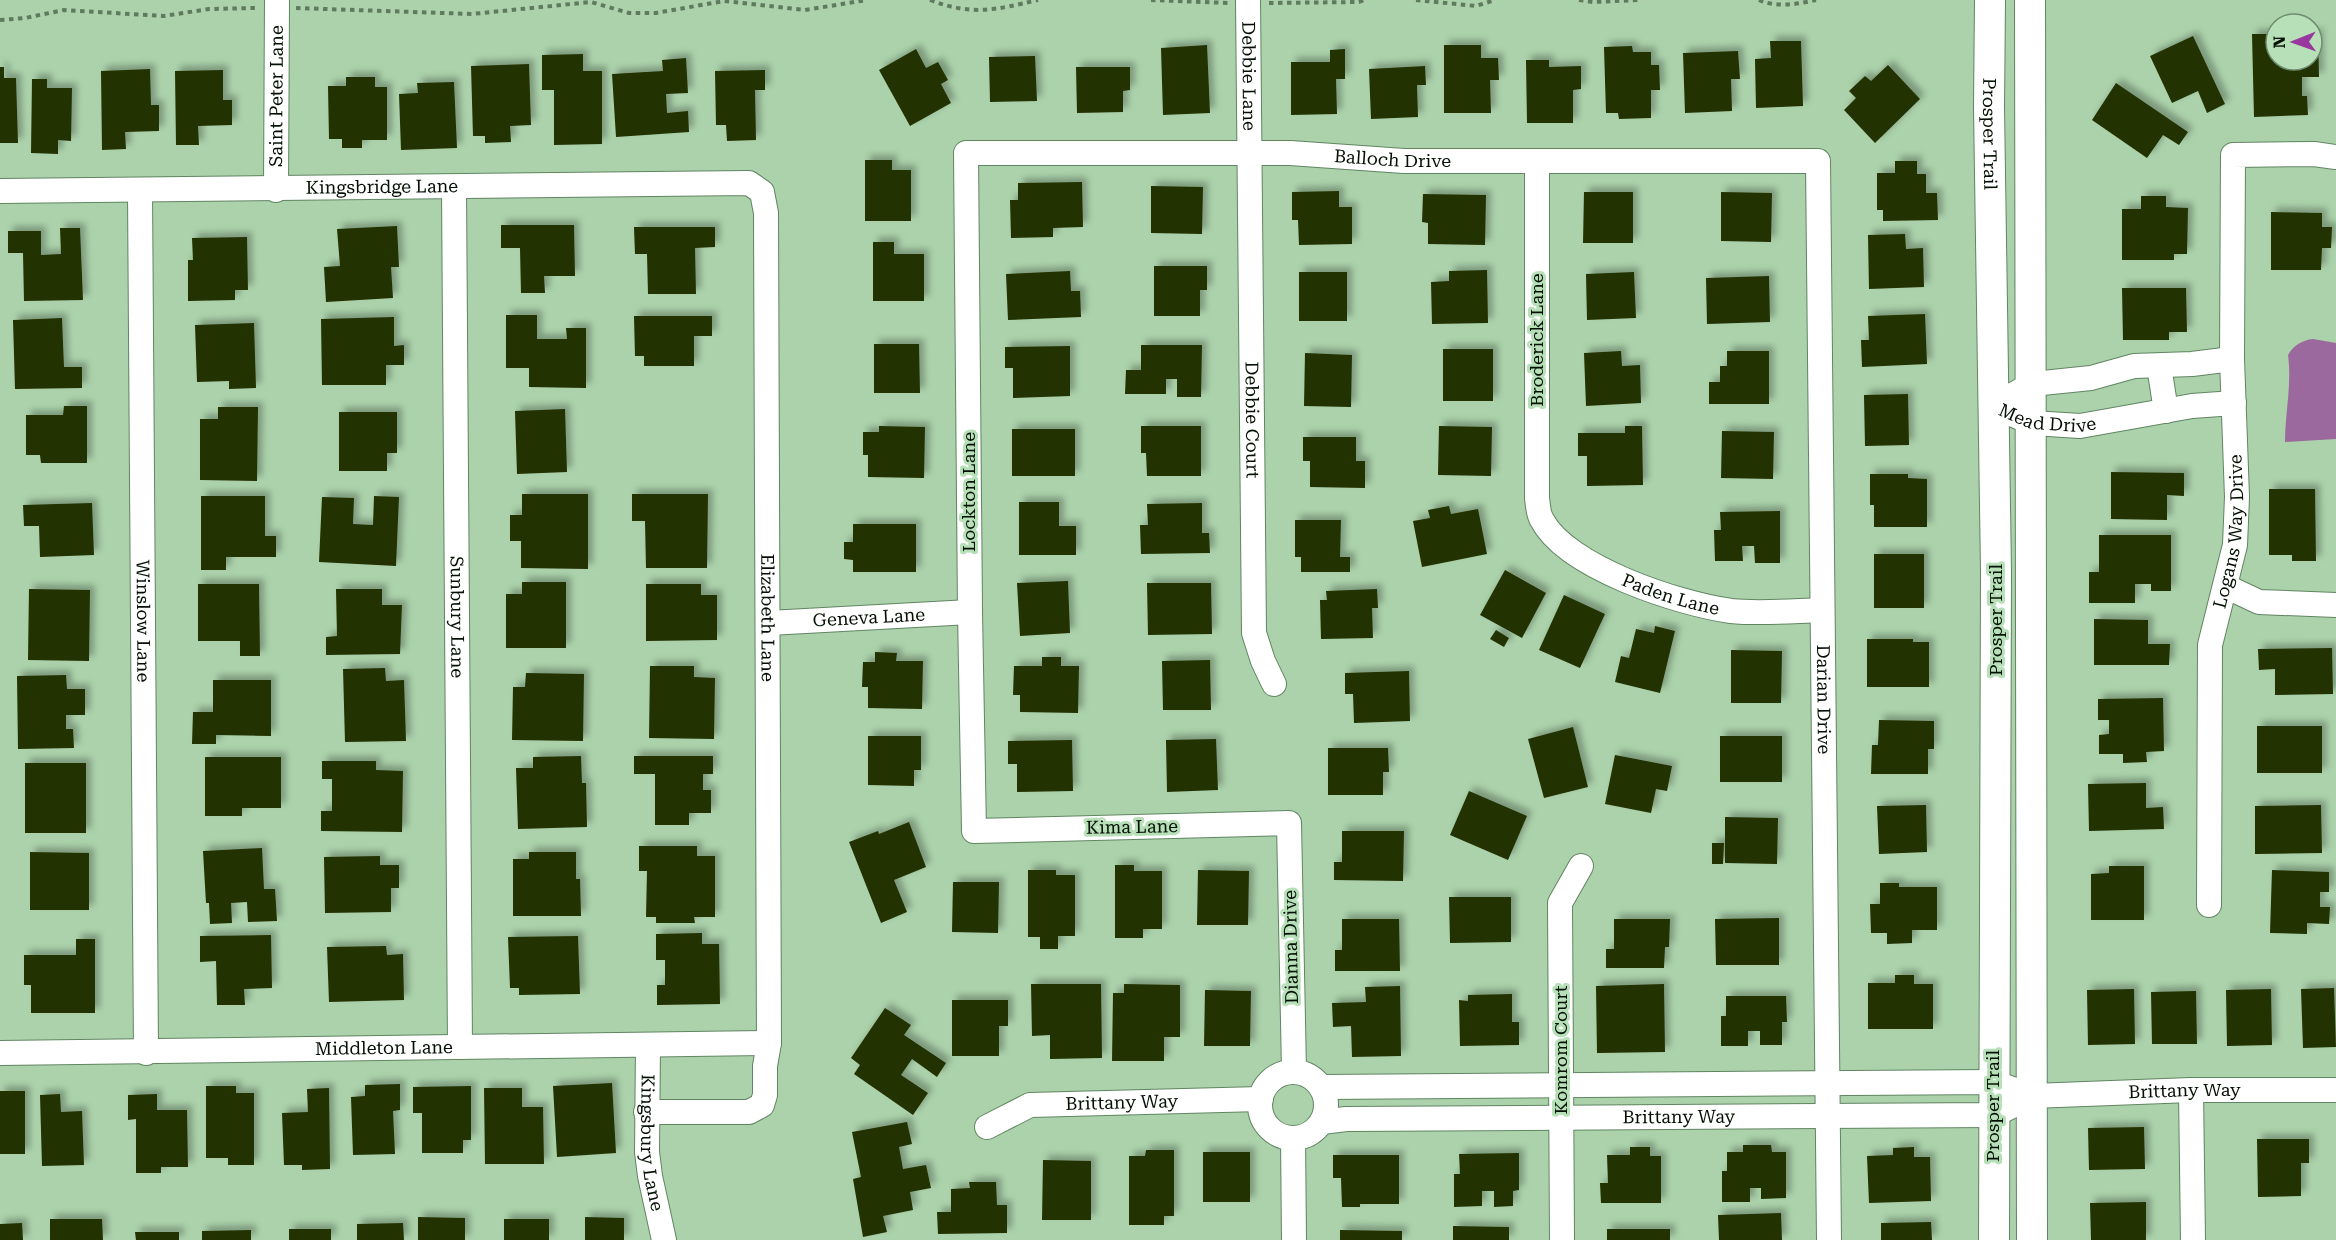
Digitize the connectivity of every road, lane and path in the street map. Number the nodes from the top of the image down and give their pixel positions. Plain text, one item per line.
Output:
1 (867, 0) edge
2 (930, 0) edge
3 (1038, 0) edge
4 (1248, 0) edge
5 (1416, 0) edge
6 (1495, 0) edge
7 (1579, 0) edge
8 (1639, 0) edge
9 (1759, 0) edge
10 (1816, 0) edge
11 (1990, 0) edge
12 (2030, 0) edge
13 (844, 2) edge
14 (277, 4) edge
15 (0, 20) edge
16 (966, 153) joint
17 (1250, 153) junction
18 (2336, 157) edge
19 (1537, 161) junction
20 (1818, 161) joint
21 (454, 188) junction
22 (276, 190) junction
23 (0, 191) edge
24 (140, 191) junction
25 (762, 192) joint
26 (2232, 359) junction
27 (2159, 366) junction
28 (2032, 384) junction
29 (2234, 403) junction
30 (1994, 406) junction
31 (2166, 411) junction
32 (2032, 423) junction
33 (1541, 519) joint
34 (2225, 586) junction
35 (2336, 605) edge
36 (1822, 610) junction
37 (970, 612) junction
38 (769, 623) junction
39 (1274, 684) dead end
40 (1289, 824) joint
41 (974, 831) joint
42 (1581, 866) dead end
43 (2209, 905) dead end
44 (769, 1043) junction
45 (648, 1045) junction
46 (460, 1047) junction
47 (0, 1053) edge
48 (146, 1053) junction
49 (1294, 1071) junction
50 (1993, 1082) junction
51 (1828, 1083) junction
52 (1561, 1086) junction
53 (1321, 1087) junction
54 (2191, 1090) junction
55 (2336, 1090) edge
56 (2032, 1096) junction
57 (1261, 1099) junction
58 (646, 1112) junction
59 (1829, 1115) junction
60 (1994, 1115) junction
61 (1561, 1116) junction
62 (1322, 1122) junction
63 (987, 1127) dead end
64 (1293, 1138) junction
65 (664, 1240) edge
66 (1294, 1240) edge
67 (1562, 1240) edge
68 (1829, 1240) edge
69 (1994, 1240) edge
70 (2032, 1240) edge
71 (2193, 1240) edge

1 - 13 path
2 - 3 path
4 - 17 street, Debbie Lane
5 - 6 path
7 - 8 path
9 - 10 path
11 - 30 main road, Prosper Trail
12 - 28 main road, Prosper Trail
13 - 14 path
14 - 15 path
14 - 22 street, Saint Peter Lane
16 - 17 street, Balloch Drive
16 - 37 street, Lockton Lane
17 - 19 street, Balloch Drive
17 - 39 street, Debbie Court
18 - 26 street, Logans Way Drive
19 - 20 street, Balloch Drive
19 - 33 street, Broderick Lane
20 - 36 street, Darian Drive
21 - 22 street, Kingsbridge Lane
21 - 25 street, Kingsbridge Lane
21 - 46 street, Sunbury Lane
22 - 24 street, Kingsbridge Lane
23 - 24 street, Kingsbridge Lane
24 - 48 street, Winslow Lane
25 - 38 street, Elizabeth Lane
26 - 27 street, Mead Drive
26 - 29 street, Logans Way Drive
27 - 28 street, Mead Drive
27 - 31 street
28 - 30 street, Mead Drive
28 - 32 main road, Prosper Trail
29 - 31 street, Mead Drive
29 - 34 street, Logans Way Drive
30 - 32 street, Mead Drive
30 - 50 main road, Prosper Trail
31 - 32 street, Mead Drive
32 - 56 main road, Prosper Trail
33 - 36 street, Paden Lane
34 - 35 street
34 - 43 street, Logans Way Drive
36 - 51 street, Darian Drive
37 - 38 street, Geneva Lane
37 - 41 street, Lockton Lane
38 - 44 street, Elizabeth Lane
40 - 41 street, Kima Lane
40 - 49 street, Dianna Drive
42 - 52 street, Komrom Court
44 - 45 street, Middleton Lane
44 - 58 street, Elizabeth Lane
45 - 46 street, Middleton Lane
45 - 58 street, Kingsbury Lane
46 - 48 street, Middleton Lane
47 - 48 street, Middleton Lane
49 - 53 street
49 - 57 street
50 - 51 street, Brittany Way
50 - 56 street, Brittany Way
50 - 60 main road, Prosper Trail
51 - 52 street, Brittany Way
51 - 59 street, Darian Drive
52 - 53 street, Brittany Way
52 - 61 street, Komrom Court
53 - 62 street
54 - 55 street, Brittany Way
54 - 56 street, Brittany Way
54 - 71 street
56 - 60 street, Brittany Way
56 - 70 main road, Prosper Trail
57 - 63 street, Brittany Way
57 - 64 street
58 - 65 street, Kingsbury Lane
59 - 60 street, Brittany Way
59 - 61 street, Brittany Way
59 - 68 street, Darian Drive
60 - 69 main road, Prosper Trail
61 - 62 street, Brittany Way
61 - 67 street, Komrom Court
62 - 64 street
64 - 66 street

